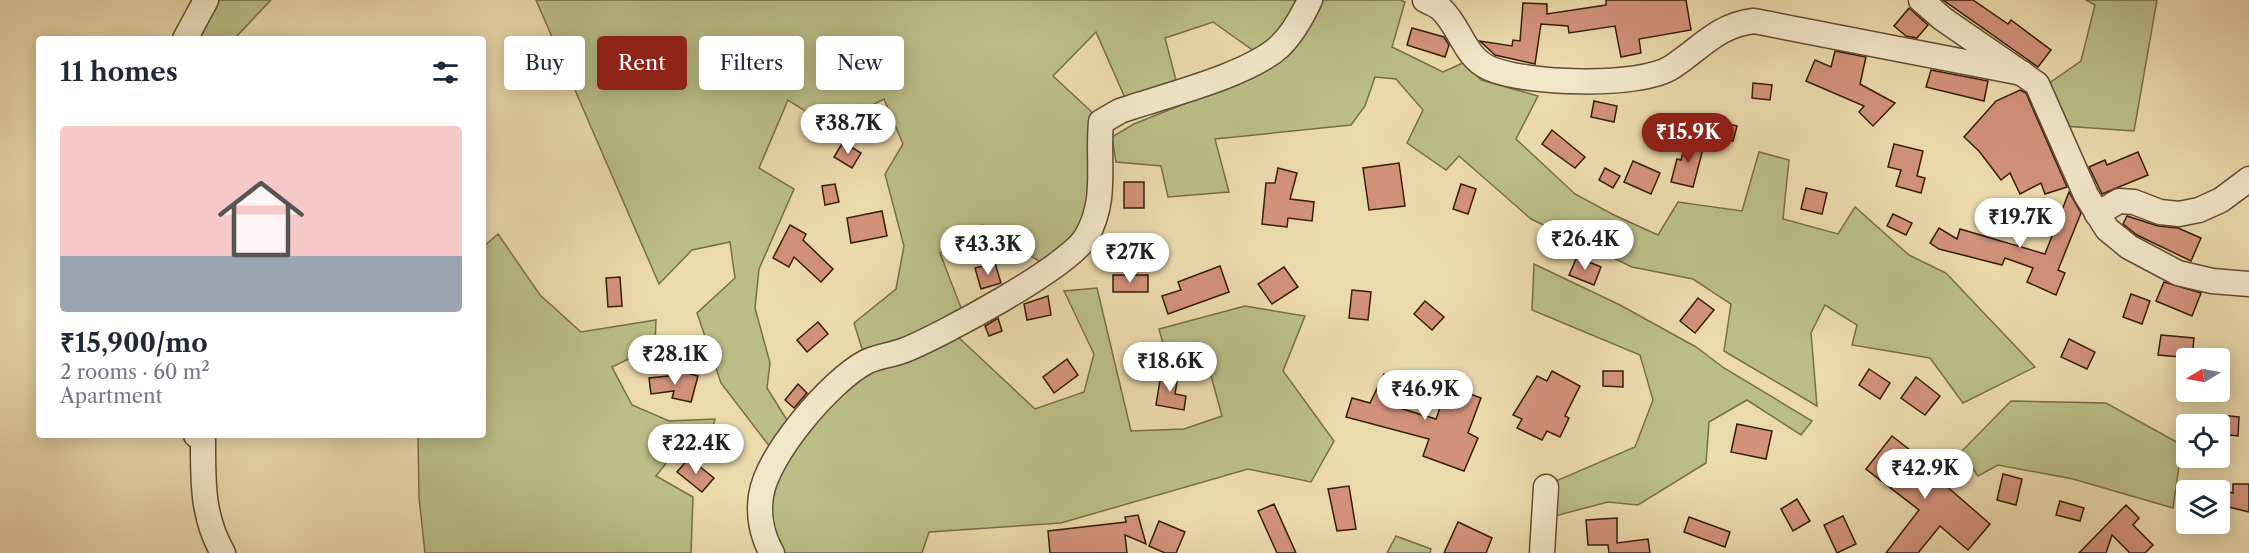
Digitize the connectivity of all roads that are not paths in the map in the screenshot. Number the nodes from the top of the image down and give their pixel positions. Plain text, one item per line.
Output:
1 (206, 0) edge
2 (1310, 0) edge
3 (1425, 0) edge
4 (1921, 0) edge
5 (187, 36) edge
6 (2022, 73) junction
7 (2249, 179) edge
8 (2097, 214) junction
9 (2249, 284) edge
10 (200, 438) edge
11 (1545, 487) dead end
12 (223, 553) edge
13 (772, 553) edge
14 (1542, 553) edge

1 - 5 street
2 - 13 street
3 - 6 street
4 - 6 street
6 - 8 street
7 - 8 street
8 - 9 street
10 - 12 street
11 - 14 street

